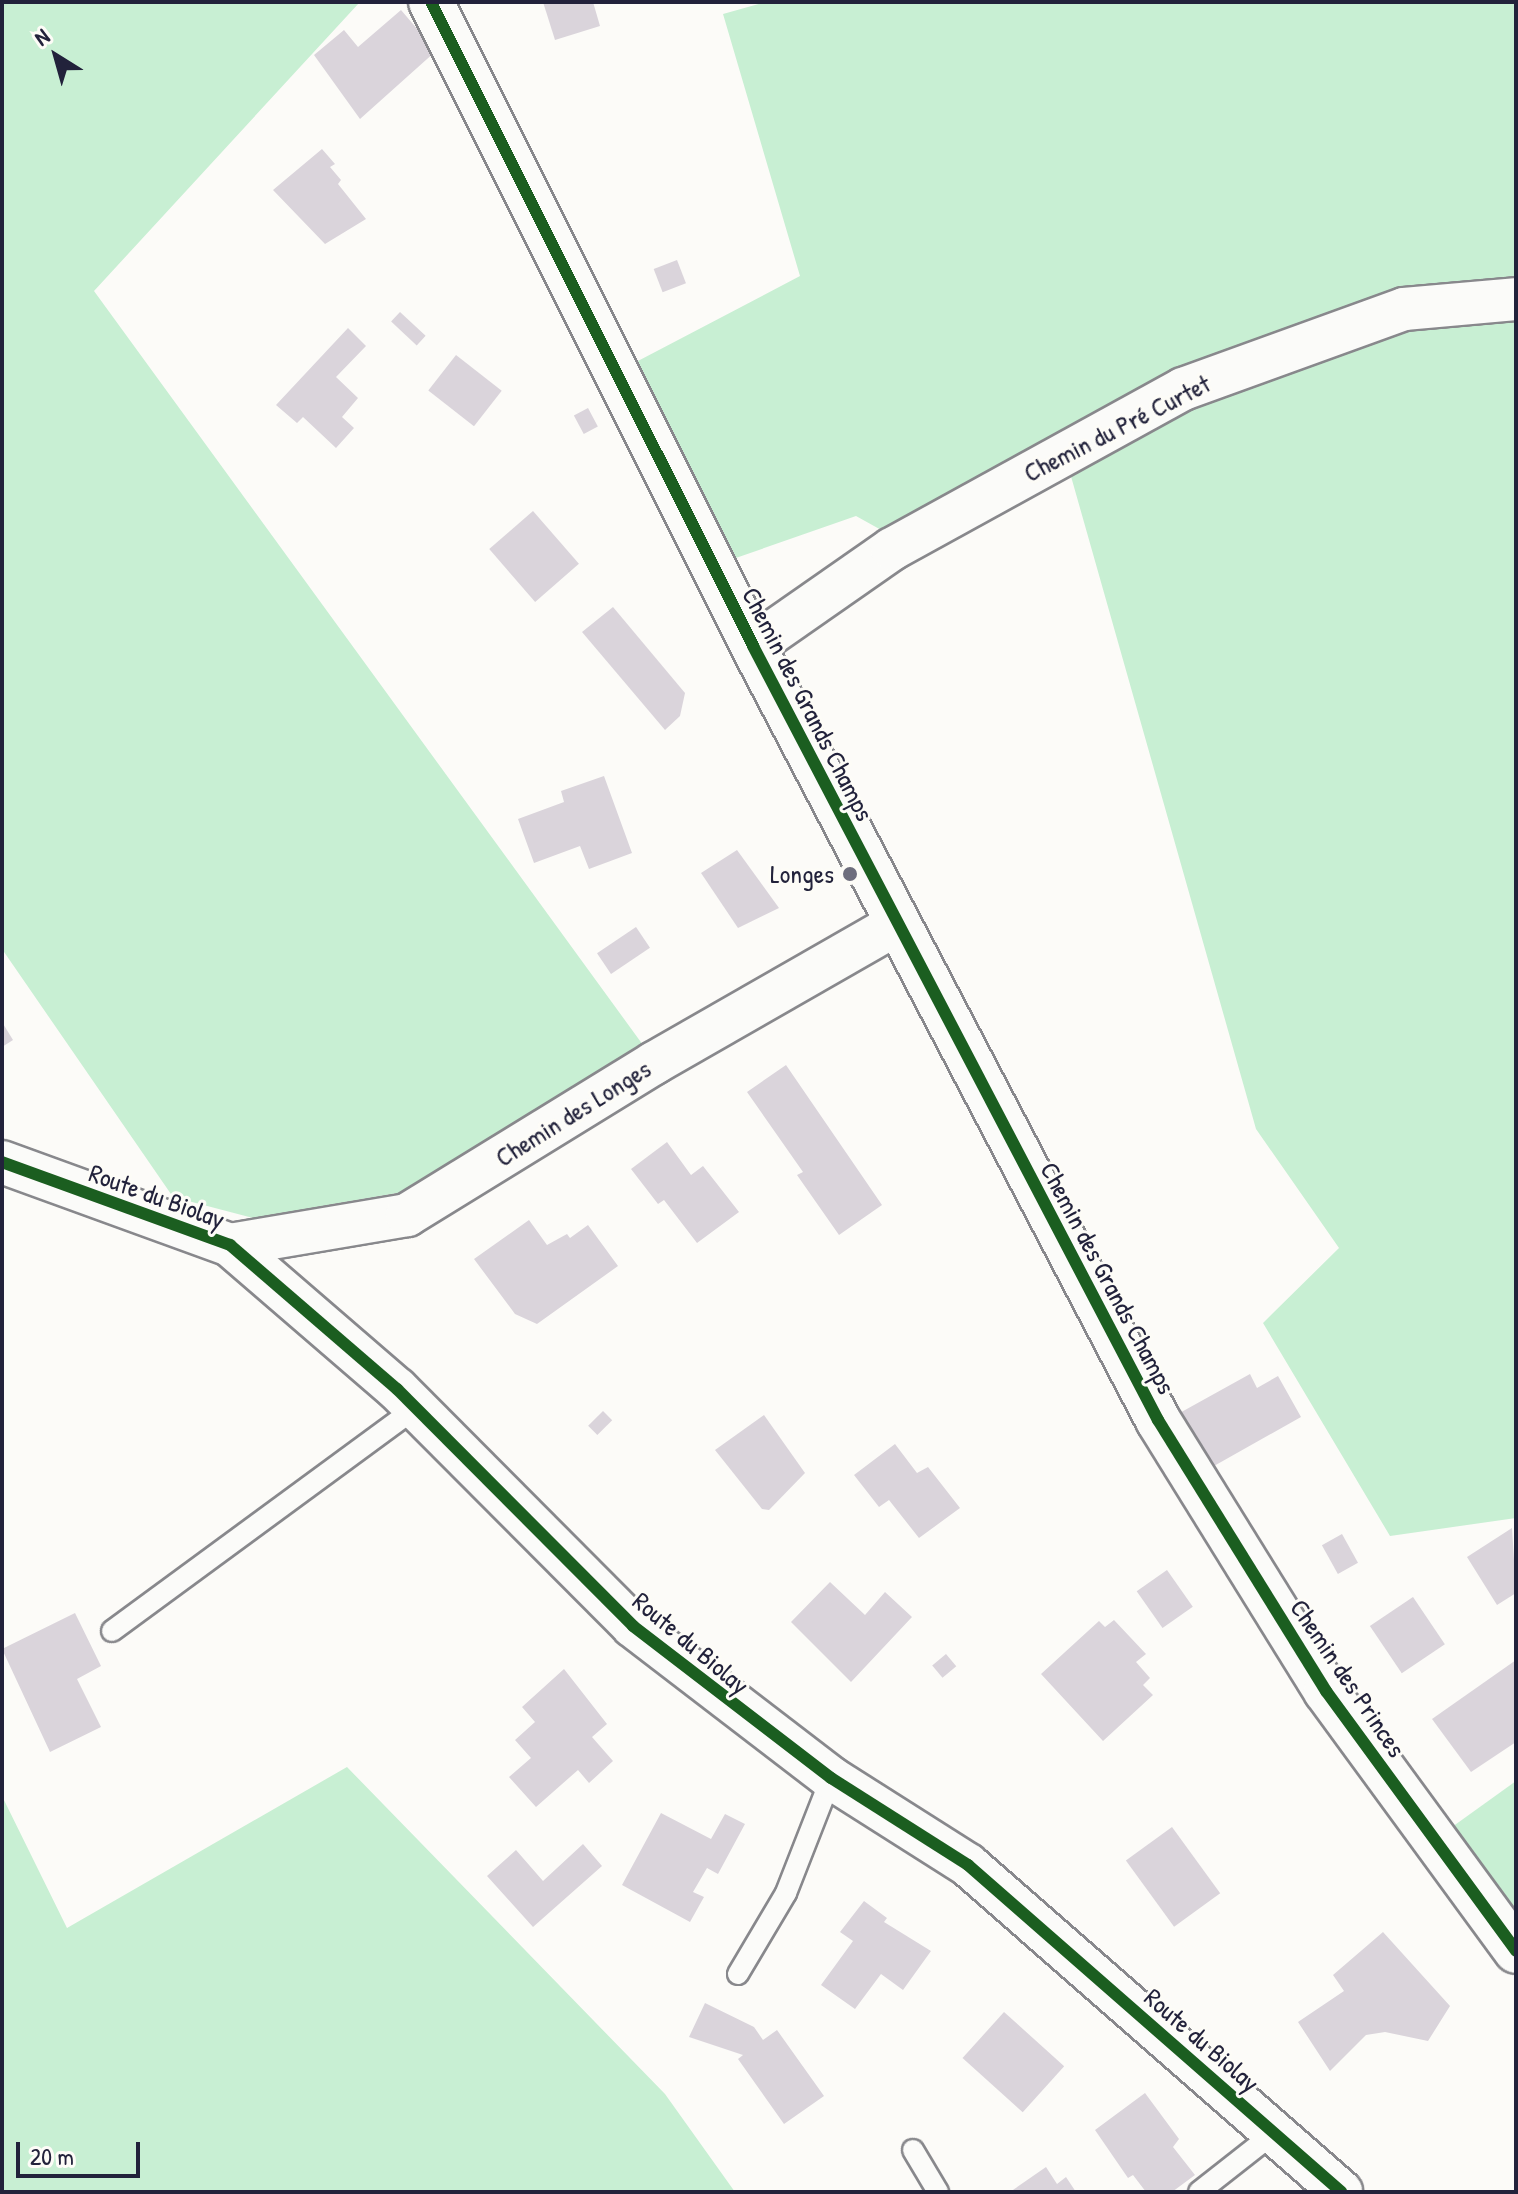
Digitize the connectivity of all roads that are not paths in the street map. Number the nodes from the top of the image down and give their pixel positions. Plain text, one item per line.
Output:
1 (431, 2) edge
2 (1516, 299) edge
3 (753, 646) junction
4 (897, 924) junction
5 (2, 1162) edge
6 (230, 1245) junction
7 (416, 1408) junction
8 (1158, 1420) joint
9 (112, 1631) dead end
10 (831, 1778) junction
11 (1516, 1951) edge
12 (738, 1974) dead end
13 (1274, 2133) junction
14 (913, 2150) dead end
15 (938, 2192) edge
16 (1199, 2192) edge
17 (1341, 2192) edge

1 - 3 street, Chemin des Grands Champs
2 - 3 street, Chemin du Pré Curtet
3 - 4 street, Chemin des Grands Champs
4 - 6 street, Chemin des Longes
4 - 8 street, Chemin des Grands Champs
5 - 6 street, Route du Biolay
6 - 7 street, Route du Biolay
7 - 9 lane
7 - 10 street, Route du Biolay
8 - 11 street, Chemin des Princes
10 - 12 lane
10 - 13 street, Route du Biolay
13 - 16 lane
13 - 17 street, Route du Biolay
14 - 15 lane

